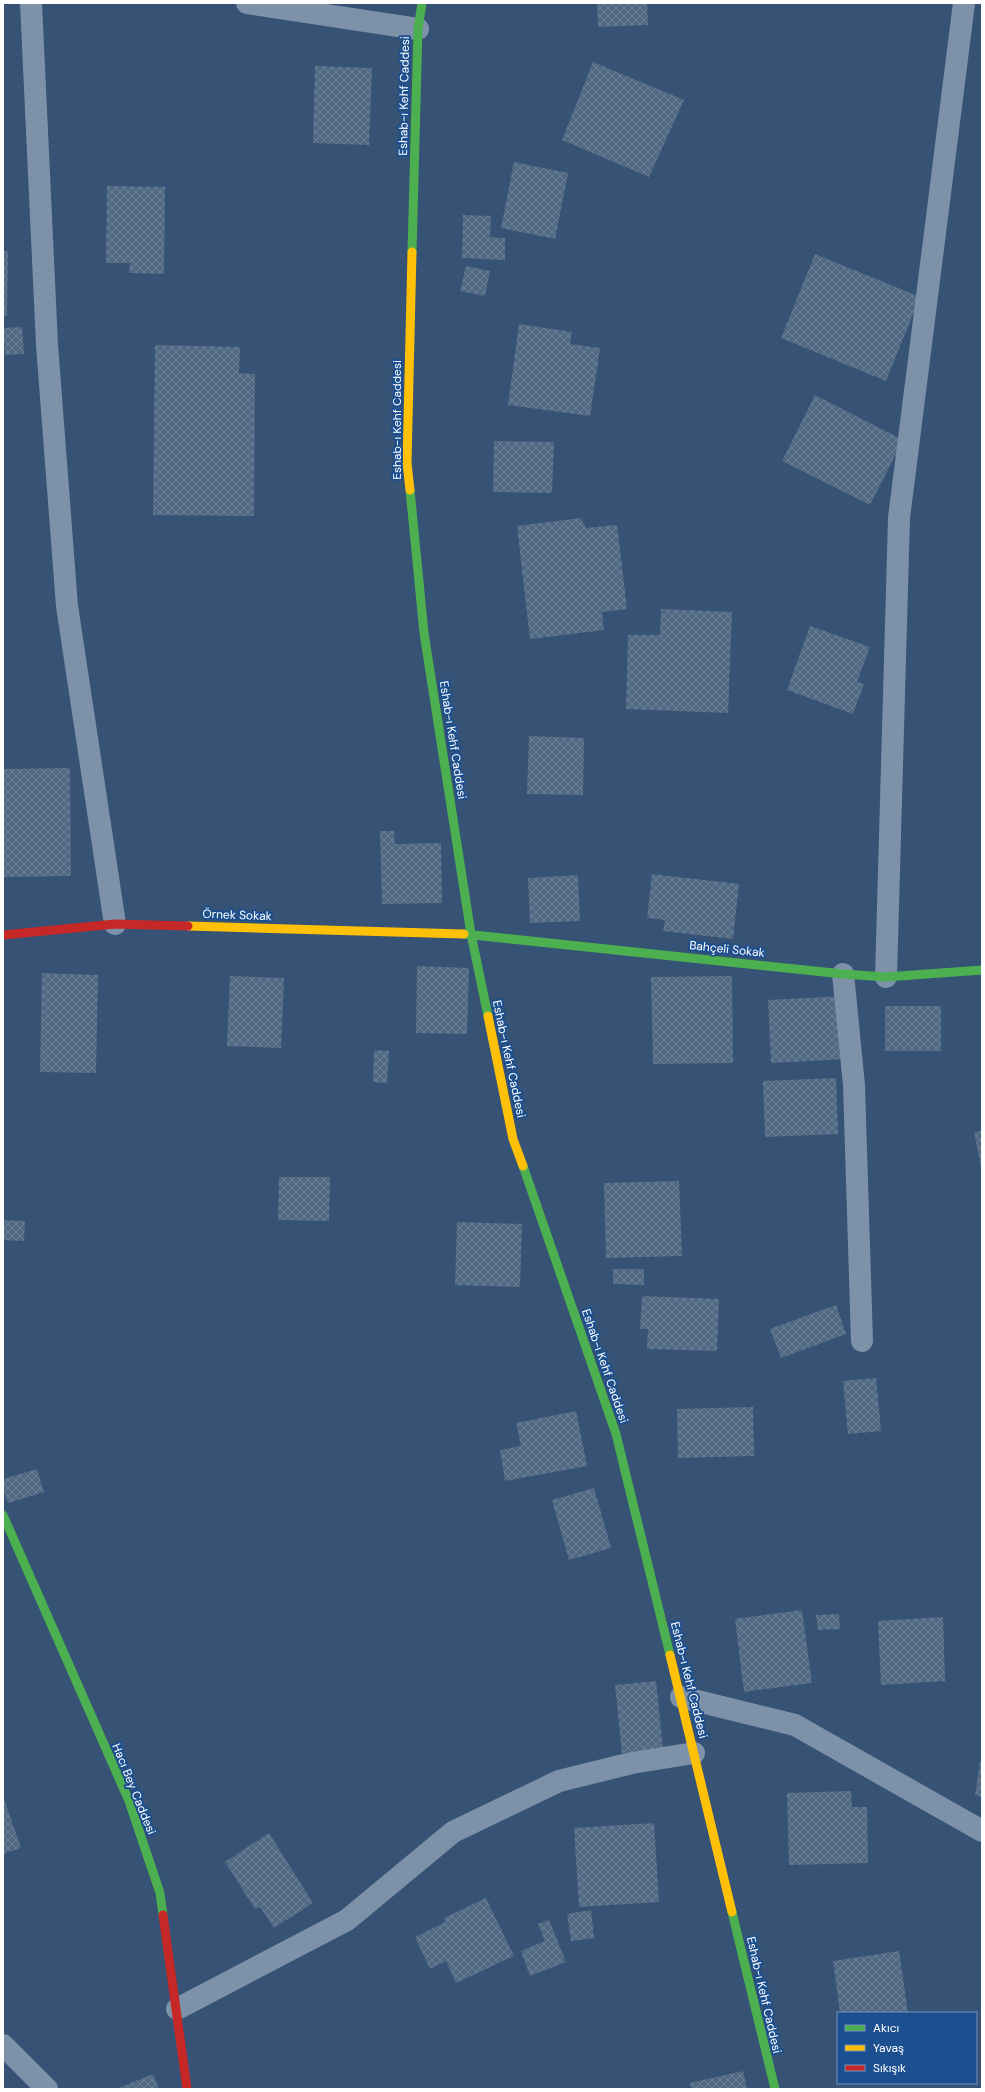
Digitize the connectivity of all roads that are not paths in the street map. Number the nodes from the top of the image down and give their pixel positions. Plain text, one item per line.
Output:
1 (31, 3) edge
2 (247, 3) edge
3 (422, 3) edge
4 (964, 3) edge
5 (418, 29) junction
6 (115, 924) junction
7 (471, 934) junction
8 (3, 935) edge
9 (982, 970) edge
10 (843, 974) junction
11 (886, 977) junction
12 (862, 1341) dead end
13 (3, 1515) edge
14 (681, 1697) junction
15 (694, 1753) junction
16 (982, 1831) edge
17 (177, 2009) junction
18 (3, 2045) edge
19 (45, 2088) edge
20 (187, 2089) edge
21 (775, 2089) edge

1 - 6 street
2 - 5 street
3 - 5 street, Eshab-ı Kehf Caddesi
4 - 11 street
5 - 7 street, Eshab-ı Kehf Caddesi
6 - 7 street, Örnek Sokak
6 - 8 street, Örnek Sokak
7 - 10 street, Bahçeli Sokak
7 - 14 street, Eshab-ı Kehf Caddesi
9 - 11 street, Bahçeli Sokak
10 - 11 street, Bahçeli Sokak
10 - 12 street
13 - 17 street, Hacı Bey Caddesi
14 - 15 street, Eshab-ı Kehf Caddesi
14 - 16 street
15 - 17 street
15 - 21 street, Eshab-ı Kehf Caddesi
17 - 20 street, Hacı Bey Caddesi
18 - 19 street

